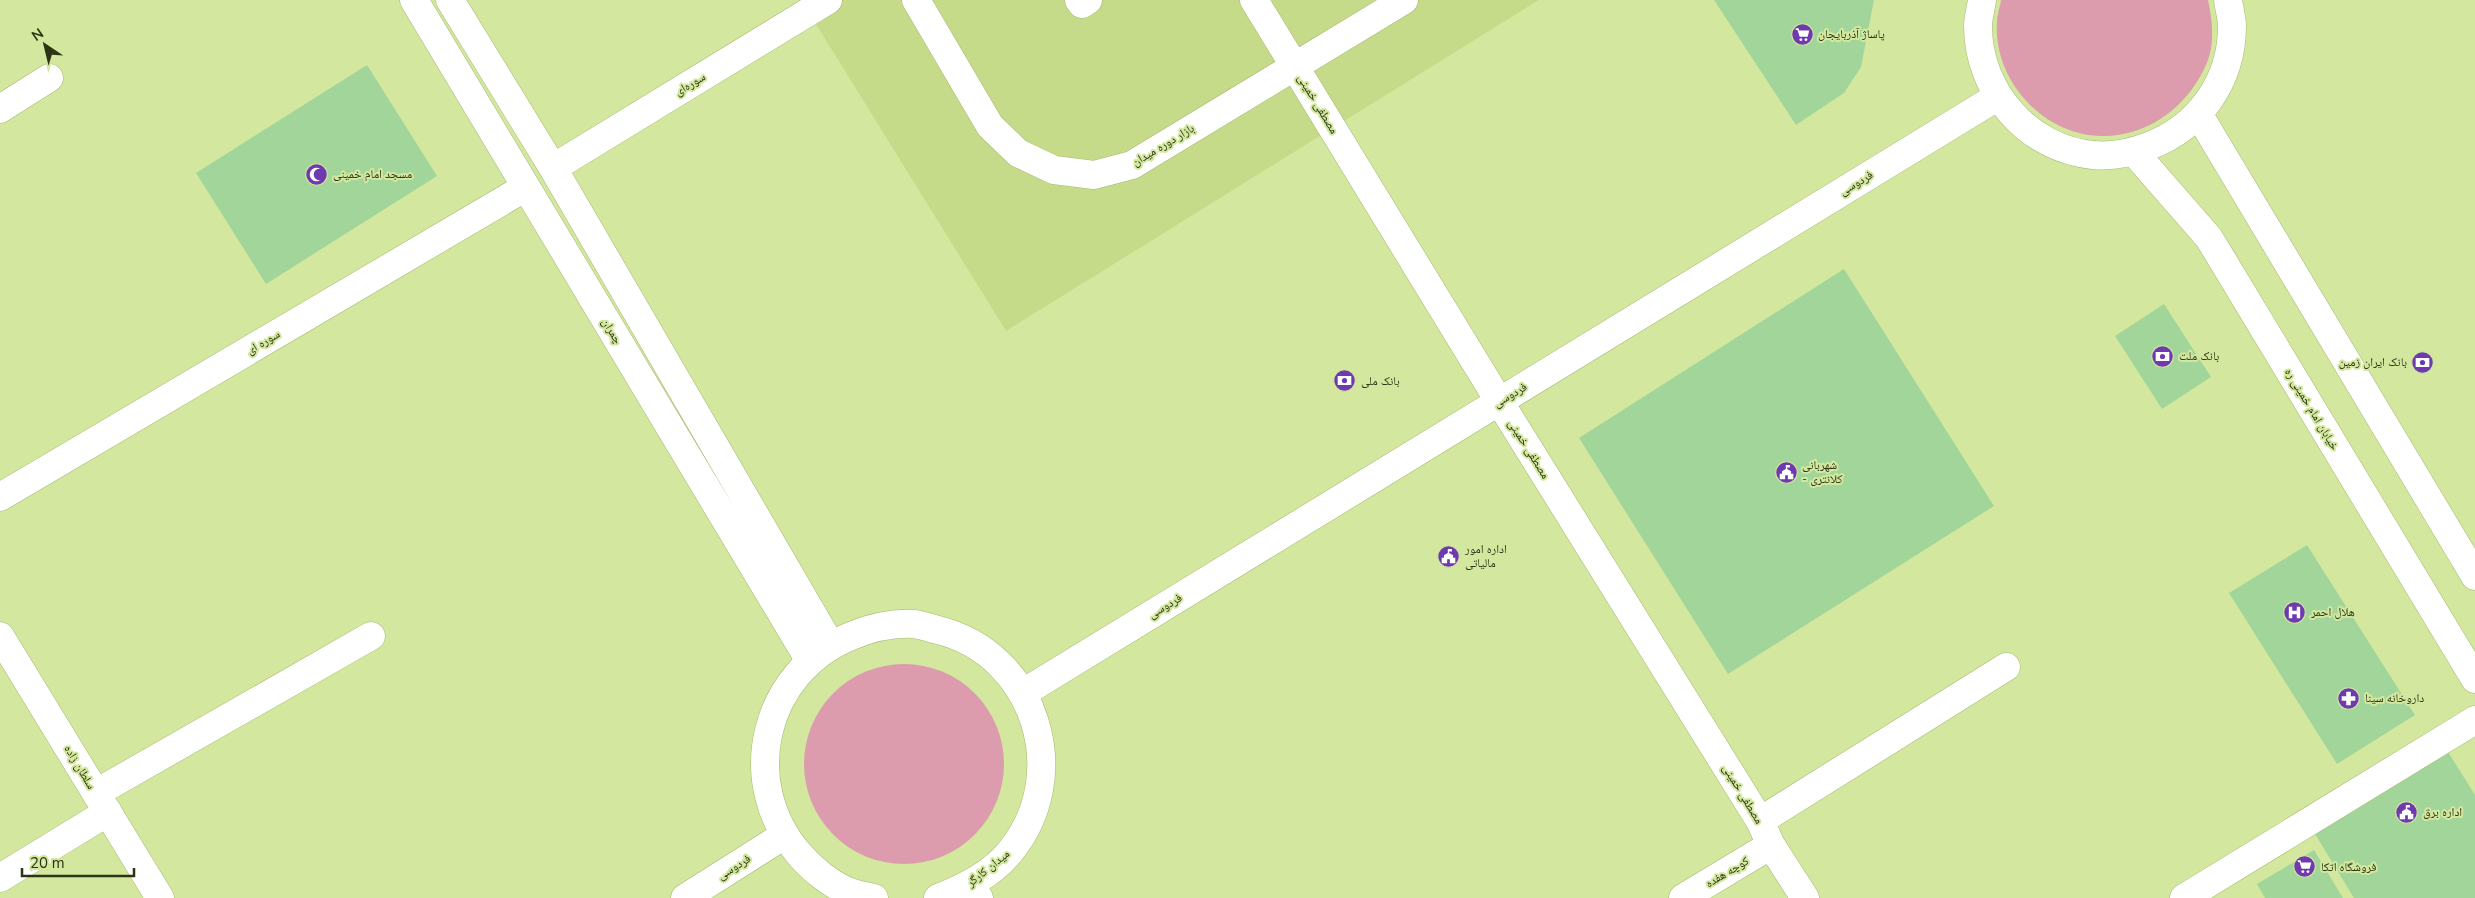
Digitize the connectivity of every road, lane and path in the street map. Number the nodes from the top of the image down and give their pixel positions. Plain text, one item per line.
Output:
1 (414, 0) edge
2 (450, 0) edge
3 (828, 0) edge
4 (916, 0) edge
5 (1079, 0) edge
6 (1088, 0) edge
7 (1254, 0) edge
8 (1404, 0) edge
9 (1982, 0) edge
10 (2228, 0) edge
11 (1294, 66) junction
12 (49, 78) dead end
13 (1997, 96) junction
14 (0, 108) edge
15 (2199, 115) junction
16 (2134, 152) junction
17 (553, 168) junction
18 (526, 187) junction
19 (1499, 401) junction
20 (0, 497) edge
21 (2475, 576) edge
22 (0, 636) edge
23 (371, 636) dead end
24 (820, 653) junction
25 (2006, 667) dead end
26 (2475, 679) edge
27 (1024, 693) junction
28 (2475, 720) edge
29 (102, 802) junction
30 (1760, 821) junction
31 (784, 836) junction
32 (1772, 845) junction
33 (0, 878) edge
34 (975, 891) edge
35 (160, 898) edge
36 (685, 898) edge
37 (874, 898) edge
38 (938, 898) edge
39 (1683, 898) edge
40 (1805, 898) edge
41 (2184, 898) edge

1 - 18 main road, چمران
2 - 17 main road
3 - 17 main road, سوره‌ای
4 - 11 main road, بازار دوره میدان
5 - 6 main road
7 - 11 main road, مصطفی خمینی
8 - 11 main road, بازار دوره میدان
9 - 13 main road
10 - 15 main road
11 - 19 main road, مصطفی خمینی
12 - 14 main road
13 - 16 main road
13 - 19 main road, فردوسی
15 - 16 main road
15 - 21 main road
16 - 26 main road, خیابان امام خمینی ره
17 - 24 main road
18 - 20 main road, سوره ای
18 - 24 main road, چمران
19 - 27 main road, فردوسی
19 - 30 main road, مصطفی خمینی
22 - 29 main road, سلطان زاده
23 - 29 main road
24 - 27 main road, میدان کارگر
24 - 31 main road, میدان کارگر
25 - 30 main road
27 - 34 main road, میدان کارگر
28 - 41 main road
29 - 33 main road
29 - 35 main road, سلطان زاده
30 - 32 main road, مصطفی خمینی
31 - 36 main road, فردوسی
31 - 37 main road, میدان کارگر
32 - 39 main road, کوچه هفده
32 - 40 main road, مصطفی خمینی
34 - 38 main road, میدان کارگر

